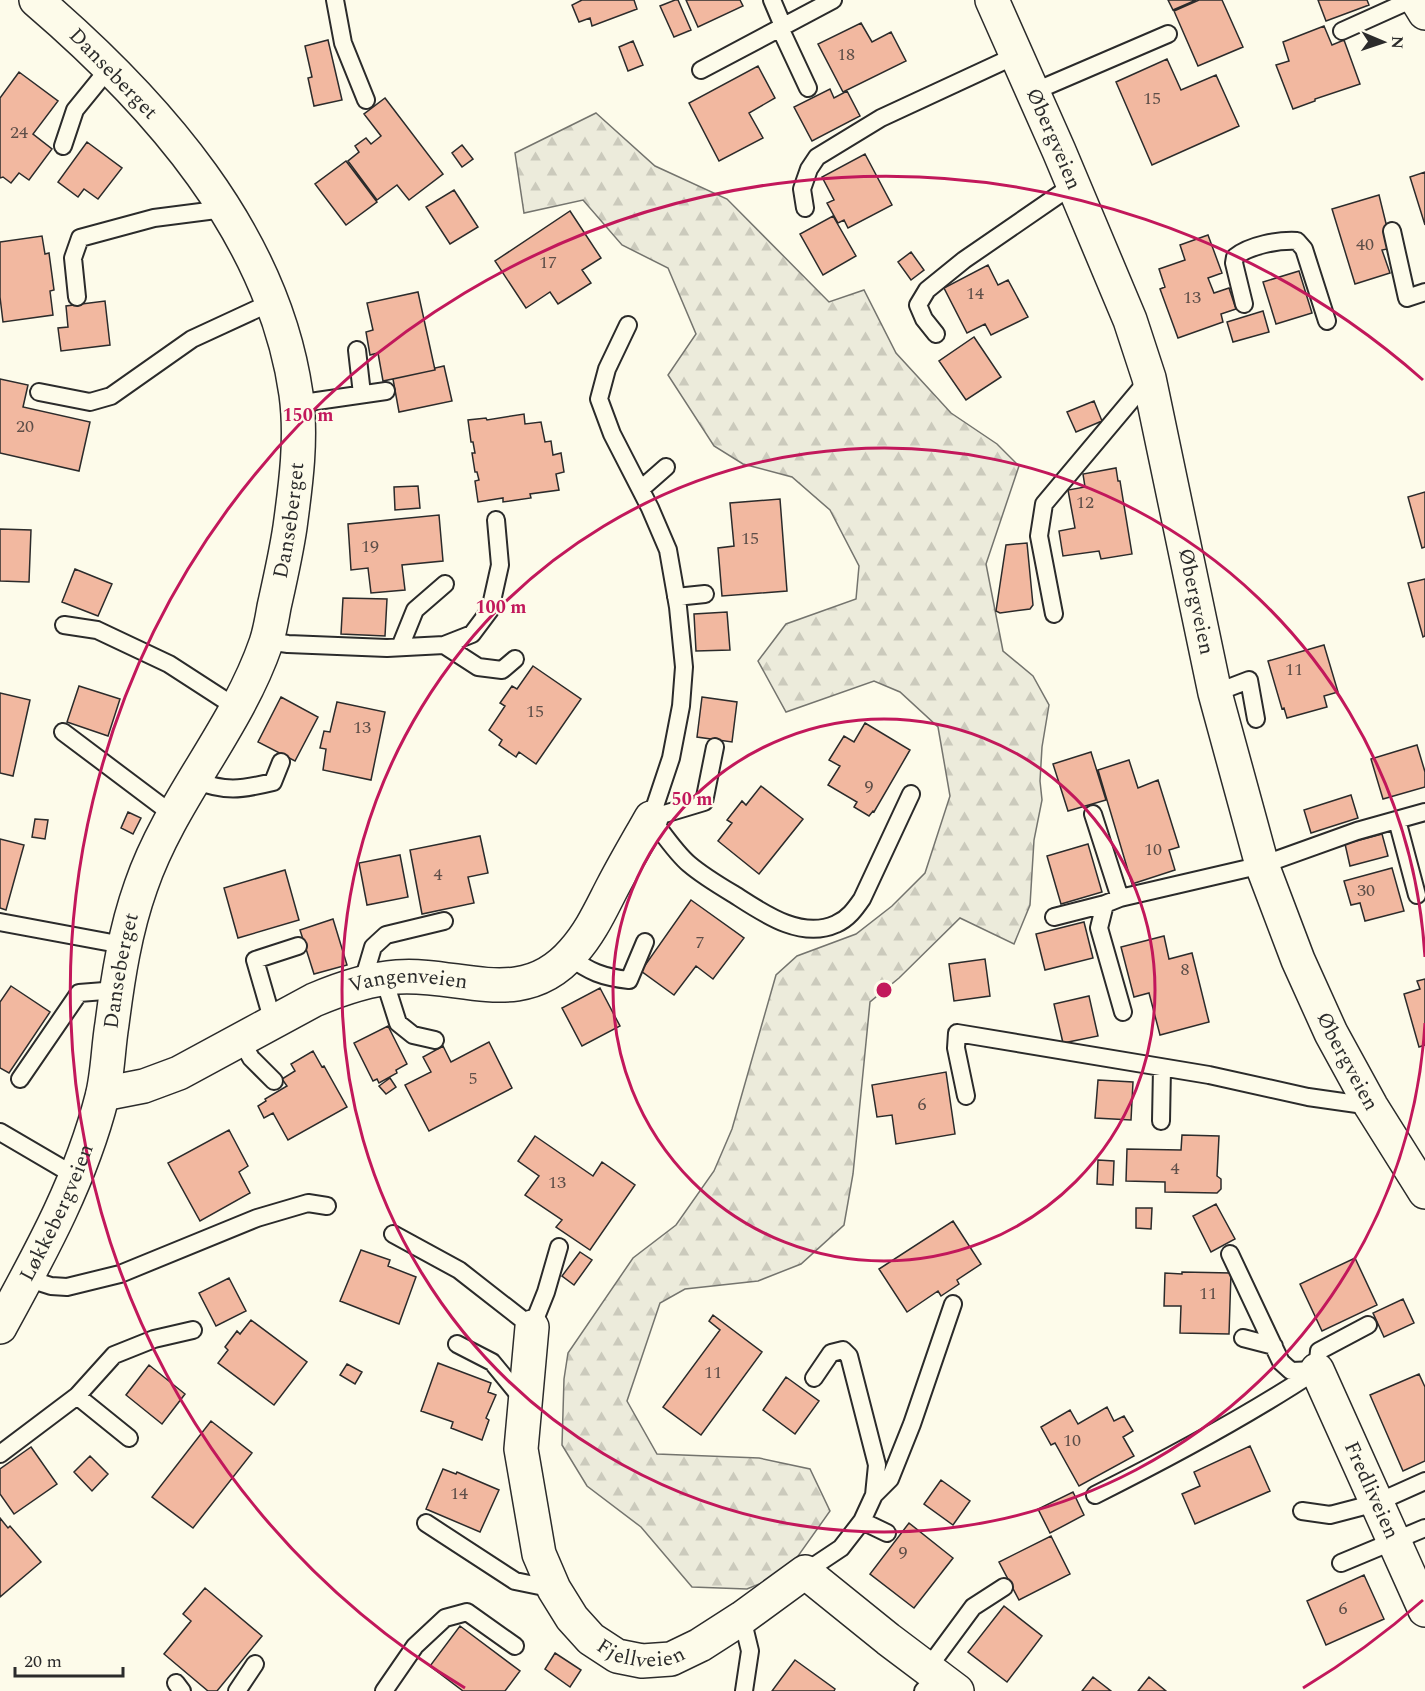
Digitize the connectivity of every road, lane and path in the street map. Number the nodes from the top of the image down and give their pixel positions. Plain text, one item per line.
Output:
1 (36, 0) edge
2 (335, 0) edge
3 (772, 0) edge
4 (833, 0) edge
5 (992, 0) edge
6 (1411, 0) edge
7 (1417, 0) edge
8 (813, 5) edge
9 (1425, 13) edge
10 (781, 27) junction
11 (1342, 31) dead end
12 (1168, 34) dead end
13 (1017, 55) junction
14 (110, 67) junction
15 (701, 70) dead end
16 (808, 88) dead end
17 (1033, 92) junction
18 (366, 100) dead end
19 (63, 146) dead end
20 (1073, 185) junction
21 (805, 208) dead end
22 (224, 209) junction
23 (1392, 231) dead end
24 (1425, 292) edge
25 (78, 297) dead end
26 (272, 302) junction
27 (1244, 304) dead end
28 (1327, 321) dead end
29 (628, 325) dead end
30 (936, 334) dead end
31 (357, 350) dead end
32 (1149, 378) junction
33 (386, 391) dead end
34 (39, 392) dead end
35 (362, 394) junction
36 (296, 404) junction
37 (666, 467) dead end
38 (641, 489) junction
39 (496, 520) dead end
40 (445, 584) dead end
41 (705, 594) dead end
42 (676, 597) junction
43 (1054, 614) dead end
44 (64, 625) dead end
45 (267, 641) junction
46 (444, 645) junction
47 (400, 647) junction
48 (515, 659) dead end
49 (1215, 693) junction
50 (237, 708) junction
51 (1256, 719) dead end
52 (63, 732) dead end
53 (715, 747) dead end
54 (281, 762) dead end
55 (193, 780) junction
56 (911, 794) dead end
57 (1425, 812) edge
58 (172, 814) junction
59 (1093, 814) dead end
60 (651, 818) junction
61 (1397, 820) junction
62 (1262, 865) junction
63 (1417, 895) dead end
64 (1112, 901) junction
65 (1054, 917) dead end
66 (444, 921) dead end
67 (0, 922) edge
68 (645, 942) dead end
69 (123, 945) junction
70 (298, 946) dead end
71 (568, 956) junction
72 (373, 981) junction
73 (117, 990) junction
74 (1123, 1012) dead end
75 (273, 1022) junction
76 (241, 1040) junction
77 (435, 1040) dead end
78 (1162, 1068) junction
79 (20, 1079) dead end
80 (274, 1081) dead end
81 (103, 1095) junction
82 (966, 1096) dead end
83 (1371, 1106) junction
84 (1161, 1122) dead end
85 (0, 1132) edge
86 (77, 1177) junction
87 (1425, 1192) edge
88 (327, 1206) dead end
89 (393, 1234) dead end
90 (559, 1248) dead end
91 (1230, 1254) dead end
92 (26, 1278) junction
93 (953, 1304) dead end
94 (1368, 1325) dead end
95 (0, 1327) edge
96 (532, 1327) junction
97 (193, 1330) dead end
98 (1243, 1338) dead end
99 (458, 1344) dead end
100 (1274, 1346) junction
101 (1317, 1370) junction
102 (814, 1378) dead end
103 (77, 1396) junction
104 (525, 1401) junction
105 (129, 1438) dead end
106 (0, 1454) edge
107 (1425, 1481) edge
108 (874, 1495) junction
109 (1095, 1495) dead end
110 (1376, 1503) junction
111 (1302, 1511) dead end
112 (862, 1521) junction
113 (426, 1523) dead end
114 (1425, 1528) edge
115 (887, 1533) dead end
116 (1394, 1541) junction
117 (1341, 1563) dead end
118 (805, 1572) junction
119 (1005, 1587) dead end
120 (554, 1590) junction
121 (1425, 1610) edge
122 (742, 1618) junction
123 (515, 1646) dead end
124 (255, 1665) dead end
125 (936, 1681) edge
126 (237, 1691) edge
127 (384, 1691) edge
128 (744, 1691) edge

1 - 14 street, Danseberget
2 - 18 lane
3 - 10 lane
4 - 8 lane
5 - 13 street, Øbergveien
6 - 11 lane
7 - 9 street
8 - 10 lane
10 - 15 lane
10 - 16 lane
12 - 17 lane
13 - 17 street, Øbergveien
13 - 21 lane
14 - 19 lane
14 - 22 street, Danseberget
17 - 20 street, Øbergveien
20 - 30 lane
20 - 32 street, Øbergveien
22 - 25 lane
22 - 26 street, Danseberget
23 - 24 lane
26 - 34 lane
26 - 36 street, Danseberget
27 - 28 lane
29 - 38 lane
31 - 35 lane
32 - 43 lane
32 - 49 street, Øbergveien
33 - 35 lane
35 - 36 lane
36 - 45 street, Danseberget
37 - 38 lane
38 - 42 lane
39 - 46 lane
40 - 47 lane
41 - 42 lane
42 - 60 lane
44 - 50 lane
45 - 47 lane
45 - 50 street, Danseberget
46 - 47 lane
46 - 48 lane
49 - 51 lane
49 - 62 street, Øbergveien
50 - 55 street, Danseberget
52 - 58 lane
53 - 60 lane
54 - 55 lane
55 - 58 street, Danseberget
56 - 60 lane
57 - 61 lane
58 - 69 street, Danseberget
59 - 64 lane
60 - 71 street, Vangenveien
61 - 62 lane
61 - 63 lane
62 - 64 lane
62 - 83 street, Øbergveien
64 - 65 lane
64 - 74 lane
66 - 72 lane
67 - 69 lane
68 - 71 lane
69 - 73 street, Danseberget
70 - 75 lane
71 - 72 street, Vangenveien
72 - 75 street, Vangenveien
72 - 77 lane
73 - 79 lane
73 - 81 street, Danseberget
75 - 76 street, Vangenveien
76 - 80 lane
76 - 81 street, Vangenveien
78 - 82 lane
78 - 83 lane
78 - 84 lane
81 - 86 street, Løkkebergveien
83 - 87 street, Øbergveien
85 - 86 lane
86 - 92 street, Løkkebergveien
88 - 92 lane
89 - 96 lane
90 - 96 lane
91 - 100 lane
92 - 95 street, Løkkebergveien
93 - 108 lane
94 - 101 lane
96 - 104 street, Fjellveien
97 - 103 lane
98 - 100 lane
99 - 104 lane
100 - 101 lane
101 - 109 lane
101 - 110 street, Fredliveien
102 - 108 lane
103 - 105 lane
103 - 106 lane
104 - 120 street, Fjellveien
107 - 110 lane
108 - 112 lane
110 - 111 lane
110 - 116 street, Fredliveien
112 - 115 lane
112 - 118 lane
113 - 120 lane
114 - 116 lane
116 - 117 lane
116 - 121 street, Fredliveien
118 - 122 street, Fjellveien
118 - 125 street
119 - 125 lane
120 - 122 street, Fjellveien
122 - 128 lane
123 - 127 lane
124 - 126 lane

